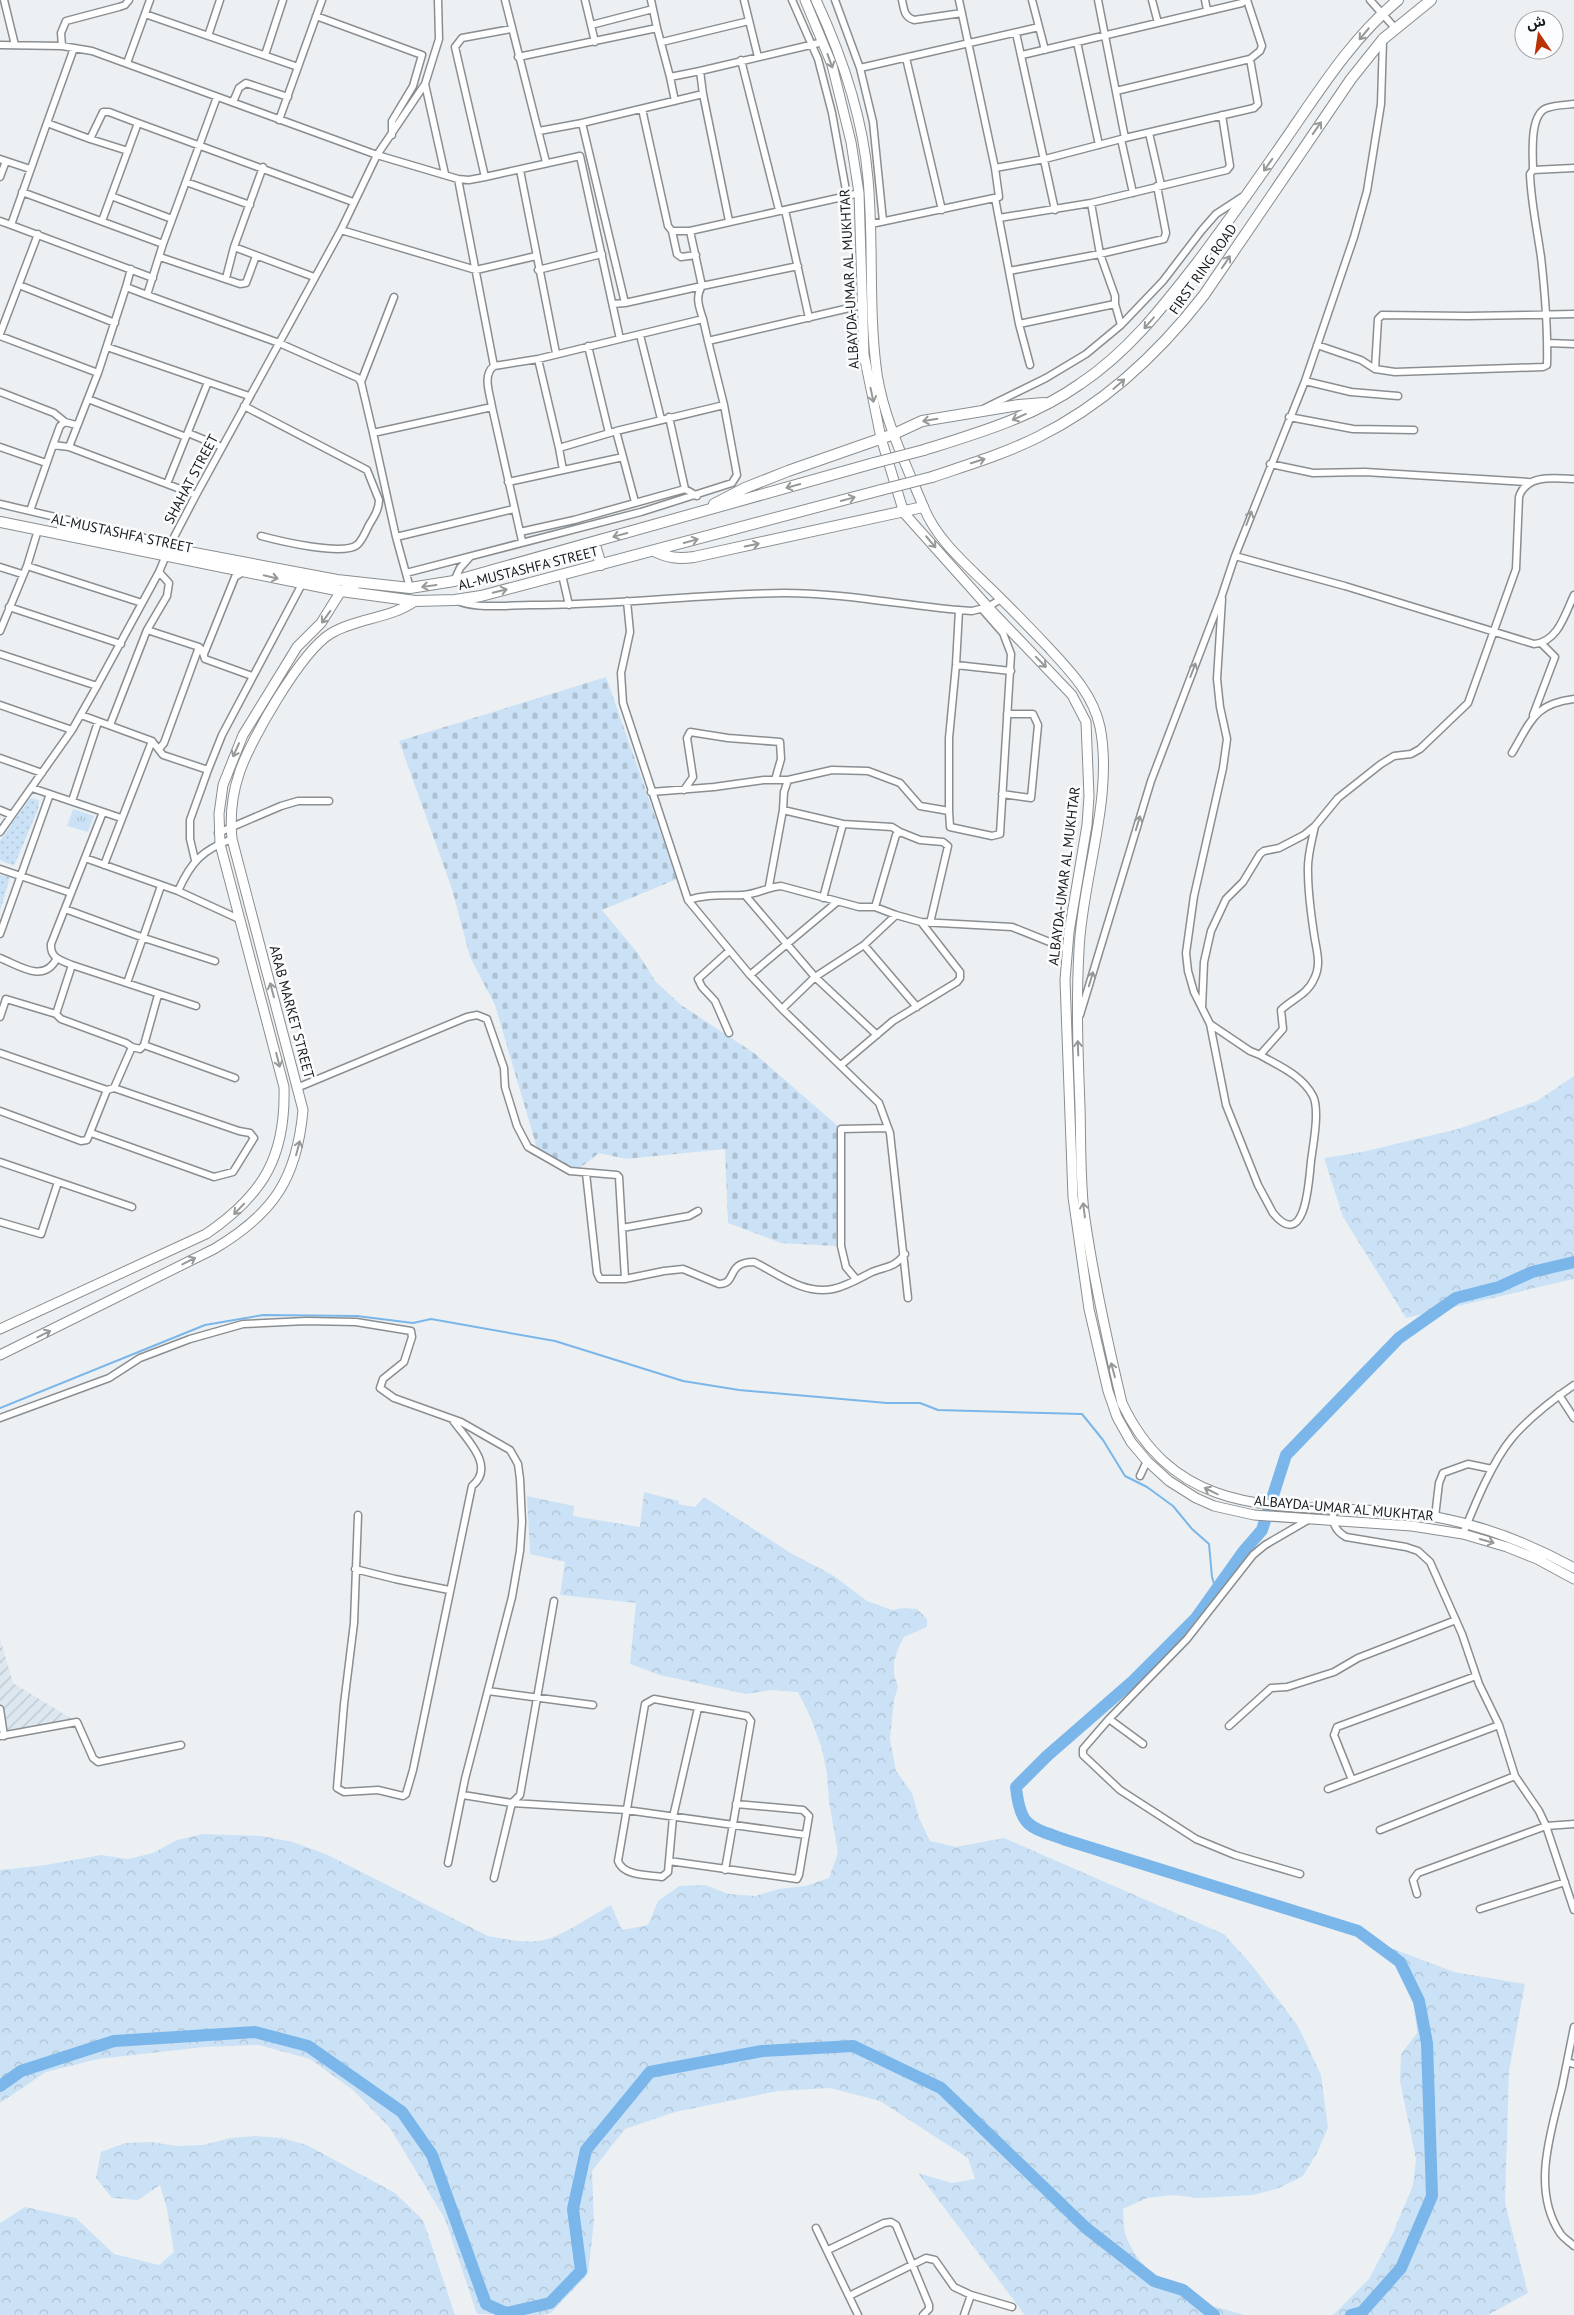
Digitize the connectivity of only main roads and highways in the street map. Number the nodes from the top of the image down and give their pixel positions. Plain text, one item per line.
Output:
1 (805, 0) edge
2 (816, 0) edge
3 (1398, 0) edge
4 (1431, 0) edge
5 (859, 213) junction
6 (870, 213) junction
7 (1048, 402) junction
8 (894, 434) junction
9 (881, 438) junction
10 (874, 463) joint
11 (881, 490) joint
12 (923, 507) junction
13 (904, 513) junction
14 (0, 515) edge
15 (694, 515) junction
16 (0, 522) edge
17 (594, 542) junction
18 (169, 549) junction
19 (654, 551) junction
20 (601, 565) junction
21 (249, 567) junction
22 (358, 583) junction
23 (341, 591) junction
24 (415, 601) junction
25 (1082, 1186) junction
26 (1072, 1187) junction
27 (1096, 1292) junction
28 (1087, 1293) junction
29 (0, 1329) edge
30 (0, 1355) edge
31 (1574, 1568) edge
32 (1574, 1580) edge

1 -> 5 main road, ALBAYDA-UMAR AL MUKHTAR
2 - 6 main road, ALBAYDA-UMAR AL MUKHTAR
3 -> 7 main road, FIRST RING ROAD
11 -> 4 main road, FIRST RING ROAD, bridge
5 - 6 main road
5 -> 9 main road, ALBAYDA-UMAR AL MUKHTAR
6 - 8 main road, ALBAYDA-UMAR AL MUKHTAR
7 -> 8 main road
7 -> 10 main road, FIRST RING ROAD, bridge
8 - 9 main road
8 - 12 main road, ALBAYDA-UMAR AL MUKHTAR
9 - 13 main road, ALBAYDA-UMAR AL MUKHTAR
9 - 15 main road
10 -> 15 main road, AL-MUSTASHFA STREET
19 -> 11 main road, AL-MUSTASHFA STREET
12 - 13 main road
25 -> 12 main road, ALBAYDA-UMAR AL MUKHTAR
19 -> 13 main road
13 -> 26 main road, ALBAYDA-UMAR AL MUKHTAR
14 - 18 main road, AL-MUSTASHFA STREET
15 -> 17 main road, AL-MUSTASHFA STREET
16 - 18 main road, AL-MUSTASHFA STREET
17 - 20 main road
17 -> 22 main road, AL-MUSTASHFA STREET
18 - 21 main road, AL-MUSTASHFA STREET
19 - 20 main road, AL-MUSTASHFA STREET
24 -> 20 main road, AL-MUSTASHFA STREET
21 - 22 main road, AL-MUSTASHFA STREET
21 -> 23 main road, AL-MUSTASHFA STREET
22 - 23 main road
23 - 24 main road, AL-MUSTASHFA STREET
23 -> 29 main road
30 -> 24 main road, ARAB MARKET STREET
25 - 26 main road
27 -> 25 main road, ALBAYDA-UMAR AL MUKHTAR
26 - 28 main road, ALBAYDA-UMAR AL MUKHTAR
27 - 28 main road
31 -> 27 main road, ALBAYDA-UMAR AL MUKHTAR
28 -> 32 main road, ALBAYDA-UMAR AL MUKHTAR

